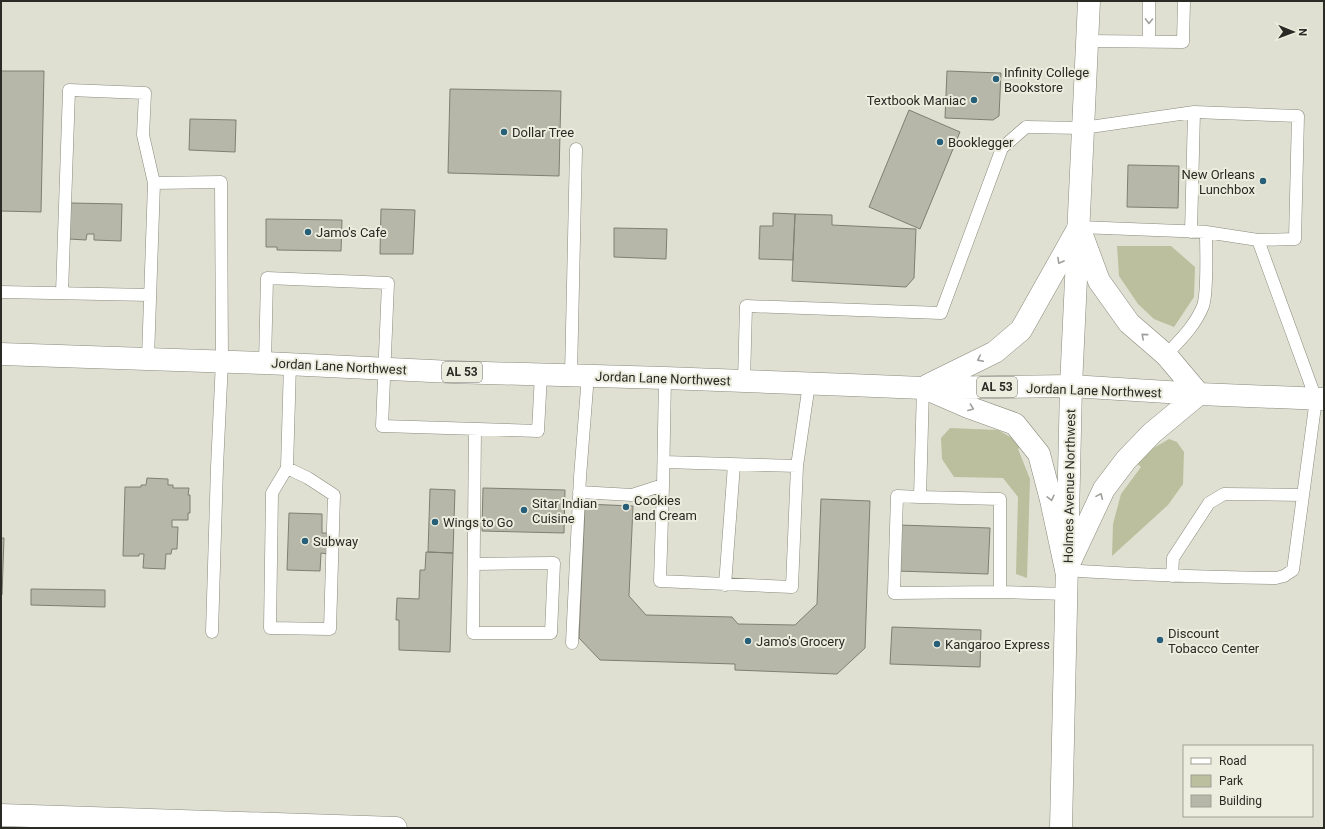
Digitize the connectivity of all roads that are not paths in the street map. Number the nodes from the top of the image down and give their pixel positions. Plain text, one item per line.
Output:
1 (1089, 1) edge
2 (1149, 1) edge
3 (1184, 1) edge
4 (1087, 41) junction
5 (1149, 42) junction
6 (1194, 112) junction
7 (1082, 128) junction
8 (576, 149) dead end
9 (154, 183) junction
10 (1078, 227) junction
11 (1191, 232) junction
12 (1206, 232) junction
13 (1258, 240) junction
14 (1, 292) edge
15 (62, 293) junction
16 (150, 295) junction
17 (1, 354) edge
18 (1166, 355) junction
19 (148, 358) junction
20 (222, 361) junction
21 (265, 363) junction
22 (290, 364) junction
23 (384, 368) junction
24 (540, 374) junction
25 (580, 375) junction
26 (665, 378) junction
27 (744, 381) junction
28 (809, 384) junction
29 (1071, 386) junction
30 (923, 388) junction
31 (1200, 394) junction
32 (1320, 399) edge
33 (475, 429) junction
34 (664, 462) junction
35 (734, 465) junction
36 (797, 466) junction
37 (286, 468) junction
38 (663, 485) junction
39 (579, 492) junction
40 (1303, 495) junction
41 (920, 497) junction
42 (474, 564) junction
43 (1066, 570) junction
44 (1172, 576) junction
45 (725, 585) junction
46 (1000, 592) junction
47 (1066, 594) junction
48 (212, 632) dead end
49 (572, 643) dead end
50 (1, 815) edge
51 (396, 828) edge
52 (1061, 828) edge

1 - 4 main road, Holmes Avenue Northwest
2 -> 5 lane
3 - 5 lane
4 - 5 lane
4 - 7 main road, Holmes Avenue Northwest
6 - 7 lane
6 - 11 lane
6 - 13 lane
7 - 10 main road, Holmes Avenue Northwest
7 - 27 lane
8 - 25 lane
9 - 15 lane
9 - 16 lane
9 - 20 lane
10 - 11 lane
18 -> 10 main road
10 - 29 main road, Holmes Avenue Northwest
10 -> 30 main road
11 - 12 lane
12 - 13 lane
12 - 18 lane
13 - 32 lane
14 - 15 lane
15 - 16 lane
16 - 19 lane
17 - 19 main road, Jordan Lane Northwest / AL 53
18 - 31 main road
19 - 20 main road, Jordan Lane Northwest / AL 53
20 - 21 main road, Jordan Lane Northwest / AL 53
20 - 48 lane
21 - 22 main road, Jordan Lane Northwest / AL 53
21 - 23 lane
22 - 23 main road, Jordan Lane Northwest / AL 53
22 - 37 lane
23 - 24 main road, Jordan Lane Northwest / AL 53
23 - 33 lane
24 - 25 main road, Jordan Lane Northwest / AL 53
24 - 33 lane
25 - 26 main road, Jordan Lane Northwest / AL 53
25 - 39 lane
26 - 27 main road, Jordan Lane Northwest / AL 53
26 - 34 lane
27 - 28 main road, Jordan Lane Northwest / AL 53
28 - 30 main road, Jordan Lane Northwest / AL 53
28 - 36 lane
29 - 30 main road, Jordan Lane Northwest / AL 53
29 - 31 main road, Jordan Lane Northwest / AL 53
29 - 43 main road, Holmes Avenue Northwest
30 - 41 lane
30 -> 43 main road
31 - 32 main road, Jordan Lane Northwest / AL 53
43 -> 31 main road
32 - 40 lane
33 - 42 lane
34 - 35 lane
34 - 38 lane
35 - 36 lane
35 - 45 lane
36 - 45 lane
37 - 37 lane
38 - 39 lane
38 - 45 lane
39 - 49 lane
40 - 44 lane
40 - 44 lane
41 - 46 lane
41 - 46 lane
42 - 42 lane
43 - 44 lane
43 - 47 main road, Holmes Avenue Northwest
46 - 47 lane
47 - 52 main road, Holmes Avenue Northwest
50 - 51 main road

